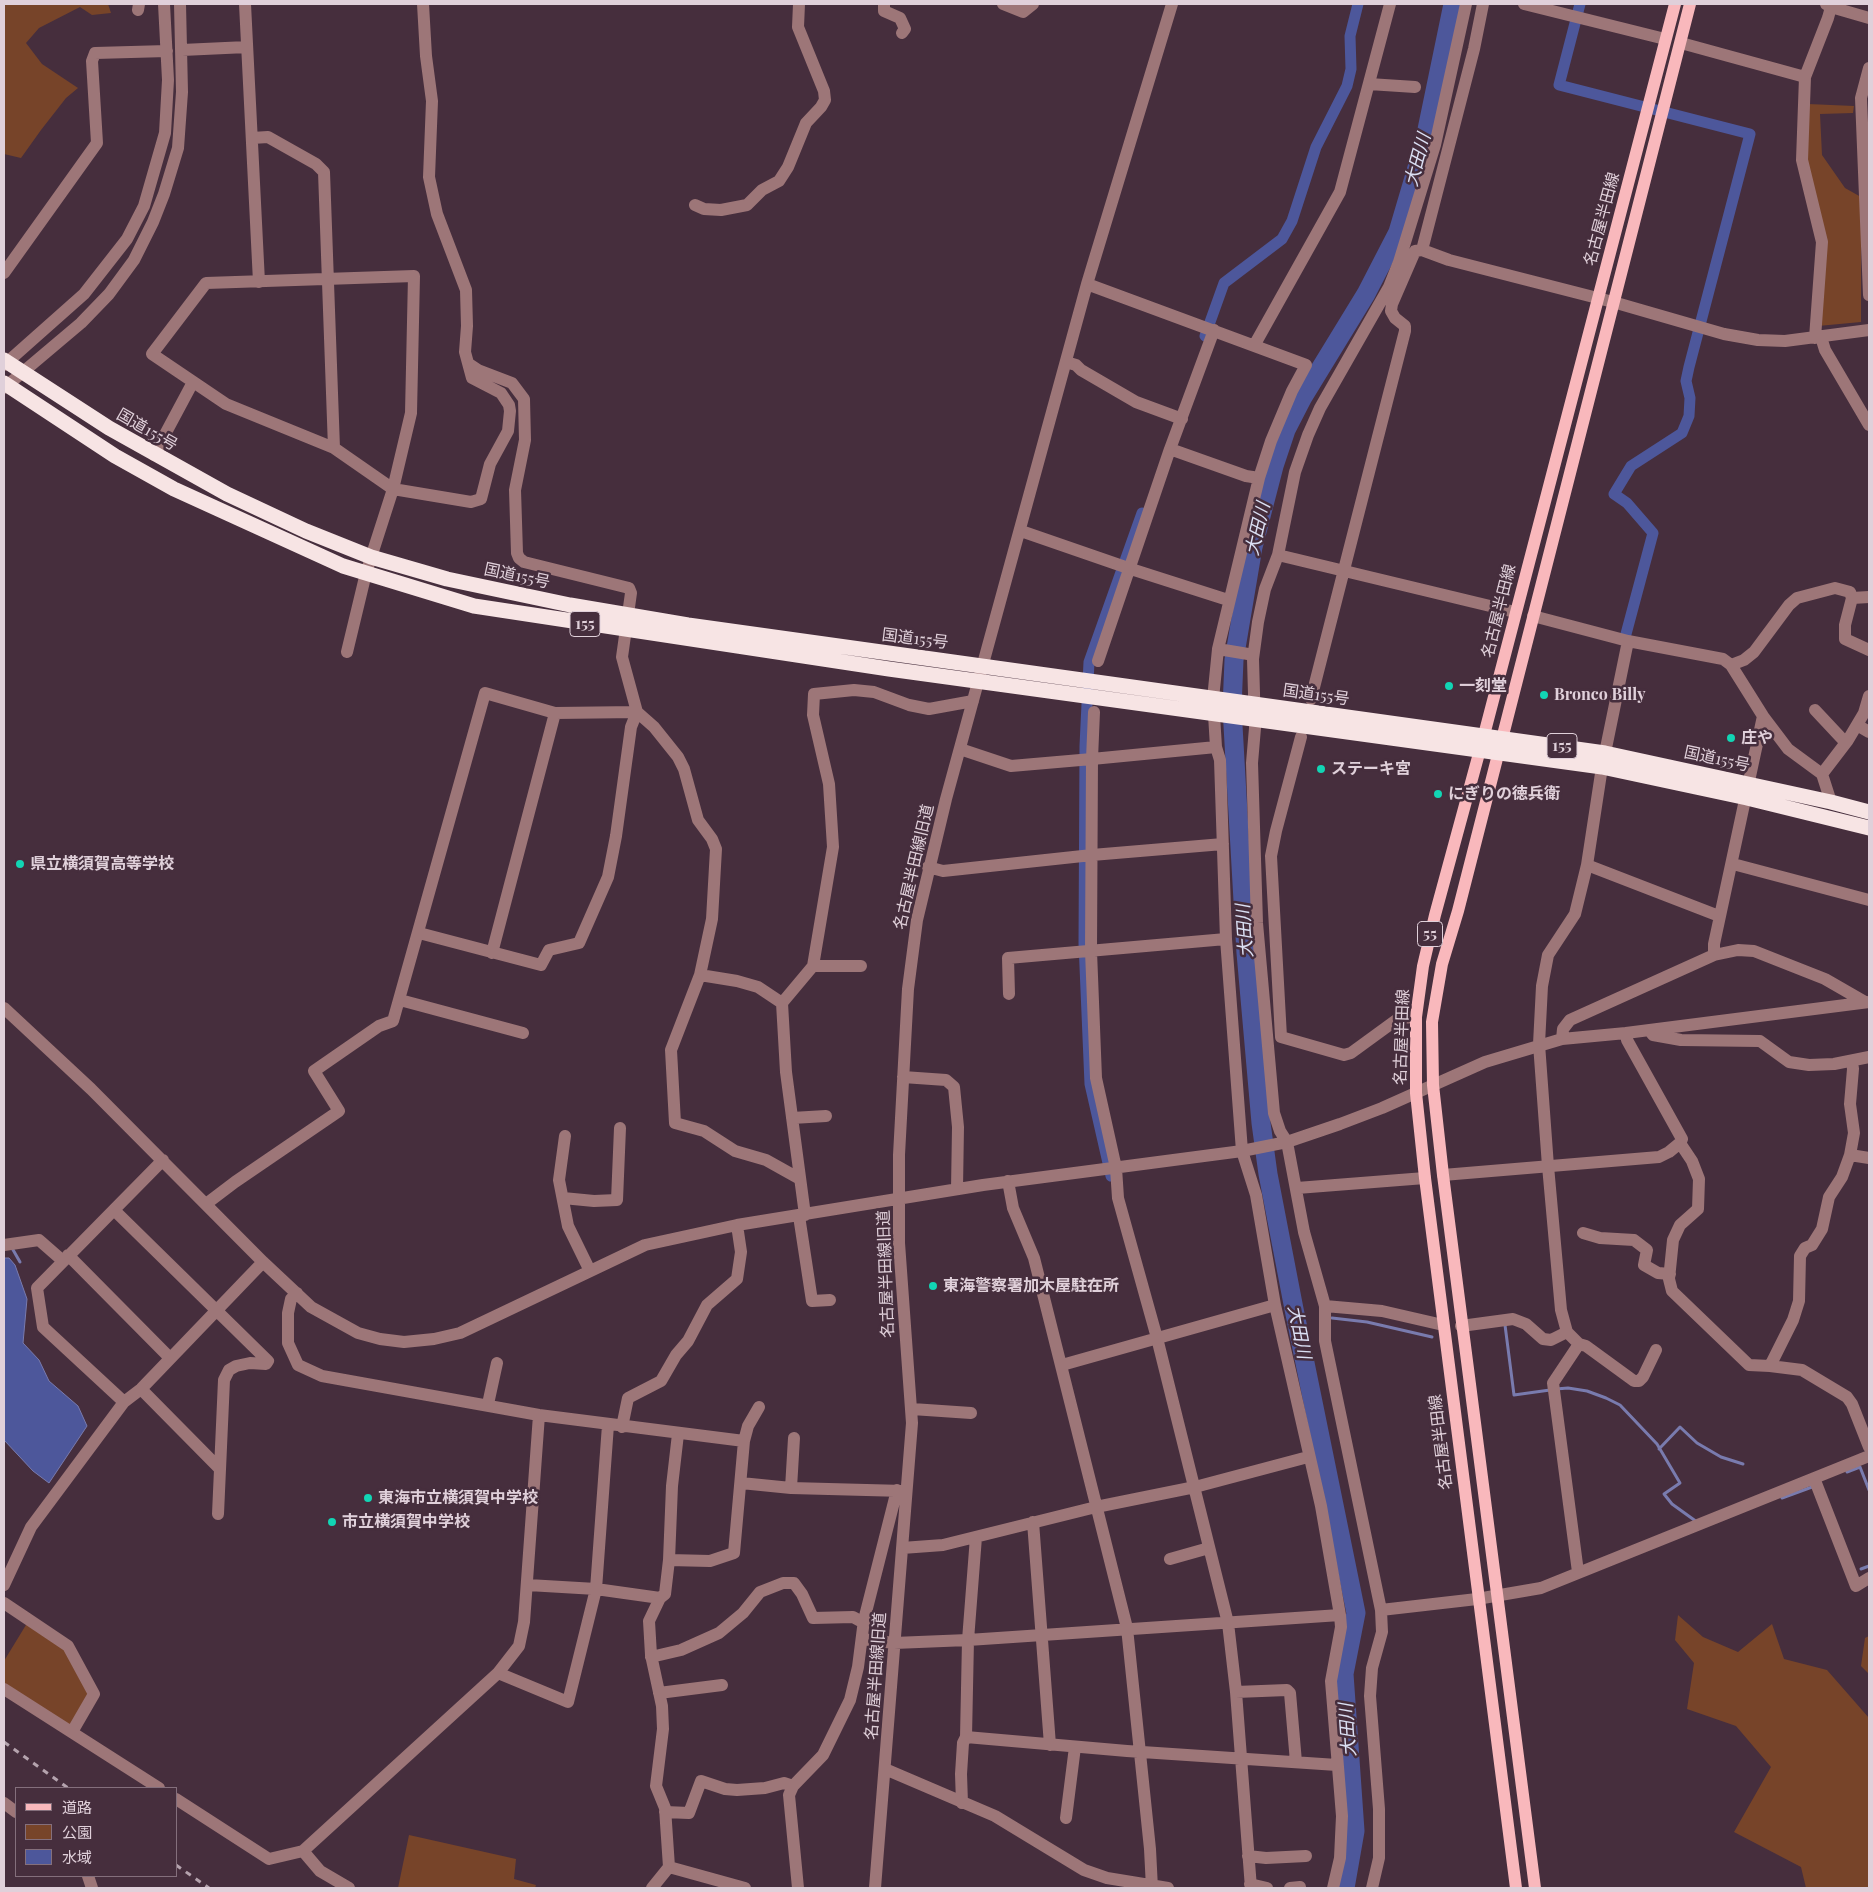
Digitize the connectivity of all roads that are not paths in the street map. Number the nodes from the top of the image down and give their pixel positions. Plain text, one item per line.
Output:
1 (164, 4) edge
2 (180, 4) edge
3 (245, 4) edge
4 (423, 4) edge
5 (799, 4) edge
6 (884, 4) edge
7 (1003, 4) edge
8 (1033, 4) edge
9 (1172, 4) edge
10 (1390, 4) edge
11 (1466, 4) edge
12 (1483, 4) edge
13 (1524, 4) edge
14 (1675, 4) edge
15 (1690, 4) edge
16 (1829, 5) edge
17 (1869, 18) edge
18 (902, 34) dead end
19 (1665, 38) junction
20 (1681, 43) junction
21 (247, 47) junction
22 (182, 50) junction
23 (167, 51) junction
24 (1869, 68) edge
25 (1805, 77) junction
26 (1368, 84) junction
27 (1415, 87) dead end
28 (252, 138) junction
29 (695, 205) dead end
30 (1422, 250) junction
31 (4, 273) edge
32 (327, 280) junction
33 (259, 282) junction
34 (1086, 284) junction
35 (1869, 295) edge
36 (1598, 300) junction
37 (1614, 302) junction
38 (1214, 330) junction
39 (1869, 330) edge
40 (1818, 337) junction
41 (1255, 344) junction
42 (1066, 362) junction
43 (5, 363) edge
44 (469, 364) junction
45 (24, 372) junction
46 (192, 382) junction
47 (5, 385) edge
48 (1182, 419) junction
49 (1869, 425) edge
50 (334, 448) junction
51 (1170, 449) junction
52 (154, 455) junction
53 (1259, 478) junction
54 (392, 489) junction
55 (1021, 531) junction
56 (1278, 555) junction
57 (371, 557) junction
58 (1131, 570) junction
59 (1342, 571) junction
60 (366, 573) junction
61 (1852, 598) junction
62 (1869, 598) edge
63 (1228, 600) junction
64 (1515, 612) junction
65 (1533, 616) junction
66 (1628, 641) junction
67 (1220, 650) junction
68 (1869, 650) edge
69 (347, 652) dead end
70 (1248, 654) dead end
71 (1098, 661) dead end
72 (1731, 665) junction
73 (983, 666) junction
74 (979, 681) junction
75 (1869, 696) edge
76 (1311, 699) dead end
77 (973, 701) junction
78 (1214, 709) junction
79 (1815, 710) dead end
80 (1253, 711) junction
81 (637, 712) junction
82 (1094, 712) dead end
83 (555, 713) junction
84 (1763, 716) junction
85 (1857, 725) junction
86 (1869, 732) edge
87 (1484, 735) junction
88 (1502, 737) junction
89 (1301, 738) dead end
90 (1845, 742) junction
91 (1216, 747) junction
92 (960, 749) junction
93 (1479, 750) junction
94 (1499, 753) junction
95 (1092, 759) junction
96 (1603, 760) junction
97 (1822, 774) junction
98 (1748, 791) junction
99 (1831, 802) junction
100 (1869, 812) edge
101 (1869, 828) edge
102 (1223, 844) junction
103 (1092, 855) junction
104 (1733, 864) junction
105 (1586, 865) junction
106 (928, 867) junction
107 (1869, 900) edge
108 (1719, 916) junction
109 (419, 933) junction
110 (1226, 939) junction
111 (1091, 950) junction
112 (492, 953) junction
113 (1714, 955) junction
114 (813, 966) junction
115 (861, 966) dead end
116 (700, 975) junction
117 (1009, 994) dead end
118 (400, 1000) junction
119 (782, 1003) junction
120 (1868, 1003) edge
121 (4, 1008) edge
122 (1416, 1017) junction
123 (1649, 1030) junction
124 (523, 1033) dead end
125 (1626, 1033) junction
126 (1562, 1038) junction
127 (1540, 1044) junction
128 (1869, 1057) edge
129 (1852, 1061) junction
130 (903, 1077) junction
131 (1433, 1085) junction
132 (1416, 1093) junction
133 (826, 1116) dead end
134 (792, 1118) junction
135 (620, 1128) dead end
136 (565, 1136) dead end
137 (1281, 1143) junction
138 (1680, 1143) junction
139 (1246, 1150) junction
140 (1850, 1155) junction
141 (1869, 1158) edge
142 (164, 1160) junction
143 (1548, 1166) junction
144 (1116, 1168) junction
145 (1443, 1175) junction
146 (1425, 1178) junction
147 (800, 1179) junction
148 (1008, 1181) junction
149 (1296, 1188) junction
150 (957, 1189) junction
151 (563, 1198) junction
152 (900, 1199) junction
153 (206, 1204) junction
154 (114, 1210) junction
155 (802, 1216) junction
156 (737, 1225) junction
157 (1583, 1232) dead end
158 (4, 1245) edge
159 (66, 1258) junction
160 (263, 1262) junction
161 (590, 1271) junction
162 (1670, 1274) junction
163 (297, 1293) junction
164 (830, 1300) dead end
165 (1275, 1305) junction
166 (1325, 1306) junction
167 (216, 1310) junction
168 (1443, 1325) junction
169 (1461, 1326) junction
170 (1566, 1332) junction
171 (1157, 1338) junction
172 (1579, 1344) junction
173 (1656, 1350) dead end
174 (170, 1358) junction
175 (497, 1363) dead end
176 (1062, 1365) junction
177 (1770, 1366) junction
178 (141, 1389) junction
179 (124, 1402) junction
180 (488, 1404) junction
181 (760, 1406) dead end
182 (912, 1409) junction
183 (971, 1413) dead end
184 (539, 1415) junction
185 (608, 1425) junction
186 (622, 1427) junction
187 (678, 1434) junction
188 (794, 1438) dead end
189 (744, 1441) junction
190 (1869, 1447) edge
191 (1869, 1456) edge
192 (1308, 1457) junction
193 (220, 1469) junction
194 (1814, 1478) junction
195 (741, 1483) junction
196 (1195, 1487) junction
197 (790, 1488) junction
198 (902, 1491) junction
199 (1096, 1507) junction
200 (218, 1514) dead end
201 (1033, 1522) junction
202 (976, 1537) junction
203 (902, 1548) junction
204 (1209, 1548) junction
205 (1170, 1559) dead end
206 (669, 1560) junction
207 (1578, 1572) junction
208 (1869, 1578) edge
209 (4, 1585) edge
210 (528, 1585) junction
211 (596, 1589) junction
212 (1498, 1595) junction
213 (660, 1598) junction
214 (1477, 1599) junction
215 (4, 1603) edge
216 (1381, 1610) junction
217 (1340, 1615) junction
218 (864, 1623) junction
219 (1228, 1623) junction
220 (1127, 1628) junction
221 (1043, 1634) junction
222 (862, 1639) junction
223 (968, 1640) junction
224 (894, 1643) junction
225 (651, 1657) junction
226 (498, 1674) junction
227 (722, 1685) dead end
228 (4, 1689) edge
229 (1236, 1692) junction
230 (659, 1693) junction
231 (72, 1732) junction
232 (966, 1736) junction
233 (1050, 1745) junction
234 (1076, 1747) junction
235 (1140, 1752) junction
236 (1241, 1758) junction
237 (1296, 1762) junction
238 (1336, 1765) junction
239 (885, 1769) junction
240 (793, 1786) junction
241 (157, 1787) edge
242 (178, 1800) edge
243 (4, 1803) edge
244 (962, 1803) junction
245 (15, 1811) edge
246 (665, 1812) junction
247 (1066, 1818) dead end
248 (303, 1851) junction
249 (1248, 1856) junction
250 (1306, 1856) dead end
251 (670, 1867) junction
252 (702, 1882) edge
253 (1152, 1886) edge
254 (1251, 1886) edge
255 (349, 1888) edge
256 (652, 1888) edge
257 (745, 1888) edge
258 (798, 1888) edge
259 (875, 1888) edge
260 (1168, 1888) edge
261 (1267, 1888) edge
262 (1333, 1888) edge
263 (1372, 1888) edge
264 (1516, 1888) edge
265 (1535, 1888) edge

1 - 23 street
2 - 22 street
3 - 21 street
4 - 44 street
5 - 29 street
6 - 18 street
7 - 8 street
9 - 34 street, 名古屋半田線旧道
10 - 26 street
11 - 56 street
12 - 30 street
13 - 19 street
14 - 19 main road, 名古屋半田線 / 55
15 - 20 main road, 名古屋半田線 / 55
16 - 17 street
16 - 25 street
19 - 36 main road, 名古屋半田線 / 55
20 - 25 street
20 - 37 main road, 名古屋半田線 / 55
21 - 22 street
21 - 28 street
22 - 45 street
23 - 31 street
23 - 43 street
24 - 35 street
25 - 40 street
26 - 27 street
26 - 41 street
28 - 32 street
28 - 33 street
30 - 36 street
30 - 59 street
32 - 33 street
32 - 50 street
32 - 54 street
33 - 46 street
34 - 38 street
34 - 42 street, 名古屋半田線旧道
36 - 37 street
36 - 64 main road, 名古屋半田線 / 55
37 - 40 street
37 - 65 main road, 名古屋半田線 / 55
38 - 41 street
38 - 48 street
39 - 40 street
40 - 49 street
41 - 53 street
42 - 48 street
42 - 55 street, 名古屋半田線旧道
43 - 45 highway, 国道155号 / 155
44 - 54 street
44 - 81 street
45 - 47 street
45 - 52 highway, 国道155号 / 155
46 - 50 street
46 - 52 street
47 - 60 highway, 国道155号 / 155
48 - 51 street
50 - 54 street
51 - 53 street
51 - 58 street
52 - 57 highway, 国道155号 / 155
53 - 63 street
54 - 57 street
55 - 58 street
55 - 73 street, 名古屋半田線旧道
56 - 59 street
56 - 80 street
57 - 60 street
57 - 73 highway, 国道155号 / 155
58 - 63 street
58 - 71 street
59 - 64 street
59 - 76 street
60 - 69 street
60 - 74 highway, 国道155号 / 155
61 - 62 street
61 - 68 street
61 - 72 street
63 - 67 street
64 - 87 main road, 名古屋半田線 / 55
65 - 66 street
65 - 88 main road, 名古屋半田線 / 55
66 - 72 street
66 - 96 street
67 - 70 street
67 - 78 street
72 - 84 street
73 - 74 street, 名古屋半田線旧道
73 - 78 highway, 国道155号 / 155
74 - 77 street, 名古屋半田線旧道
74 - 78 highway, 国道155号 / 155
75 - 85 street
77 - 92 street, 名古屋半田線旧道
77 - 114 street
78 - 80 highway, 国道155号 / 155
78 - 91 street
79 - 90 street
80 - 87 highway, 国道155号 / 155
80 - 93 highway, 国道155号 / 155
80 - 137 street
81 - 83 street
81 - 112 street
81 - 116 street
82 - 95 street
83 - 109 street
83 - 112 street
84 - 97 street
84 - 98 street
85 - 86 street
85 - 90 street
87 - 88 highway, 国道155号 / 155
87 - 93 main road, 名古屋半田線 / 55
88 - 94 main road, 名古屋半田線 / 55
88 - 96 highway, 国道155号 / 155
89 - 122 street
90 - 97 street
91 - 95 street
91 - 102 street
92 - 95 street
92 - 106 street, 名古屋半田線旧道
93 - 94 highway, 国道155号 / 155
93 - 122 main road, 名古屋半田線 / 55
94 - 96 highway, 国道155号 / 155
94 - 131 main road, 名古屋半田線 / 55
95 - 103 street
96 - 98 highway, 国道155号 / 155
96 - 105 street
97 - 99 street
98 - 99 highway, 国道155号 / 155
98 - 101 highway, 国道155号 / 155
98 - 104 street
99 - 100 highway, 国道155号 / 155
102 - 103 street
102 - 110 street
103 - 106 street
103 - 111 street
104 - 107 street
104 - 108 street
105 - 108 street
105 - 127 street
106 - 130 street, 名古屋半田線旧道
108 - 113 street
109 - 112 street
109 - 118 street
110 - 111 street
110 - 139 street
111 - 117 street
111 - 144 street
113 - 120 street
113 - 126 street
114 - 115 street
114 - 119 street
116 - 119 street
116 - 147 street
118 - 124 street
118 - 153 street
119 - 134 street
120 - 123 street
121 - 142 street
122 - 132 main road, 名古屋半田線 / 55
123 - 125 street
123 - 129 street
125 - 126 street
125 - 138 street
126 - 127 street
127 - 131 street
127 - 143 street
128 - 129 street
129 - 140 street
130 - 150 street
130 - 152 street, 名古屋半田線旧道
131 - 132 street
131 - 145 main road, 名古屋半田線 / 55
132 - 137 street
132 - 146 main road, 名古屋半田線 / 55
133 - 134 street
134 - 147 street
135 - 151 street
136 - 151 street
137 - 139 street
137 - 149 street
138 - 143 street
138 - 162 street
139 - 144 street
139 - 165 street
140 - 141 street
140 - 177 street
142 - 153 street
142 - 154 street
143 - 145 street
143 - 170 street
144 - 148 street
144 - 171 street
145 - 169 main road, 名古屋半田線 / 55
146 - 149 street
146 - 168 main road, 名古屋半田線 / 55
147 - 155 street
148 - 150 street
148 - 176 street
149 - 166 street
150 - 152 street
151 - 161 street
152 - 155 street
152 - 182 street, 名古屋半田線旧道
153 - 160 street
154 - 159 street
154 - 167 street
155 - 156 street
155 - 164 street
156 - 161 street
156 - 186 street
157 - 162 street
158 - 159 street
159 - 174 street
159 - 179 street
160 - 163 street
160 - 167 street
161 - 163 street
162 - 177 street
163 - 180 street
165 - 171 street
165 - 192 street
166 - 168 street
166 - 216 street
167 - 174 street
167 - 193 street
168 - 214 main road, 名古屋半田線 / 55
169 - 170 street
169 - 212 main road, 名古屋半田線 / 55
170 - 172 street
171 - 176 street
171 - 196 street
172 - 173 street
172 - 207 street
174 - 178 street
175 - 180 street
176 - 199 street
177 - 190 street
178 - 179 street
178 - 193 street
179 - 209 street
180 - 184 street
181 - 189 street
182 - 183 street
182 - 198 street, 名古屋半田線旧道
184 - 185 street
184 - 210 street
185 - 186 street
185 - 211 street
186 - 187 street
187 - 189 street
187 - 206 street
188 - 197 street
189 - 195 street
191 - 194 street
192 - 196 street
192 - 217 street
193 - 200 street
194 - 207 street
194 - 208 street
195 - 197 street
195 - 206 street
196 - 199 street
196 - 204 street
197 - 198 street
198 - 203 street, 名古屋半田線旧道
198 - 218 street
199 - 201 street
199 - 220 street
201 - 202 street
201 - 221 street
202 - 203 street
202 - 223 street
203 - 224 street, 名古屋半田線旧道
204 - 205 street
204 - 219 street
206 - 213 street
207 - 212 street
210 - 211 street
210 - 226 street
211 - 213 street
211 - 226 street
212 - 214 street
212 - 265 main road, 名古屋半田線 / 55
213 - 225 street
214 - 216 street
214 - 264 main road, 名古屋半田線 / 55
215 - 231 street
216 - 263 street
217 - 219 street
217 - 238 street
218 - 222 street
218 - 225 street
219 - 220 street
219 - 229 street
220 - 221 street
220 - 235 street
221 - 223 street
221 - 233 street
222 - 224 street
222 - 240 street
223 - 224 street
223 - 232 street
224 - 239 street, 名古屋半田線旧道
225 - 230 street
226 - 248 street
227 - 230 street
228 - 231 street
229 - 236 street
229 - 237 street
230 - 246 street
231 - 241 street
232 - 233 street
232 - 244 street
233 - 234 street
234 - 235 street
234 - 247 street
235 - 236 street
235 - 253 street
236 - 237 street
236 - 249 street
237 - 238 street
238 - 262 street
239 - 244 street
239 - 259 street, 名古屋半田線旧道
240 - 246 street
240 - 258 street
242 - 248 street
243 - 245 street
244 - 253 street
246 - 251 street
248 - 255 street
249 - 250 street
249 - 254 street
251 - 252 street
251 - 256 street
252 - 257 street
253 - 260 street
254 - 261 street

